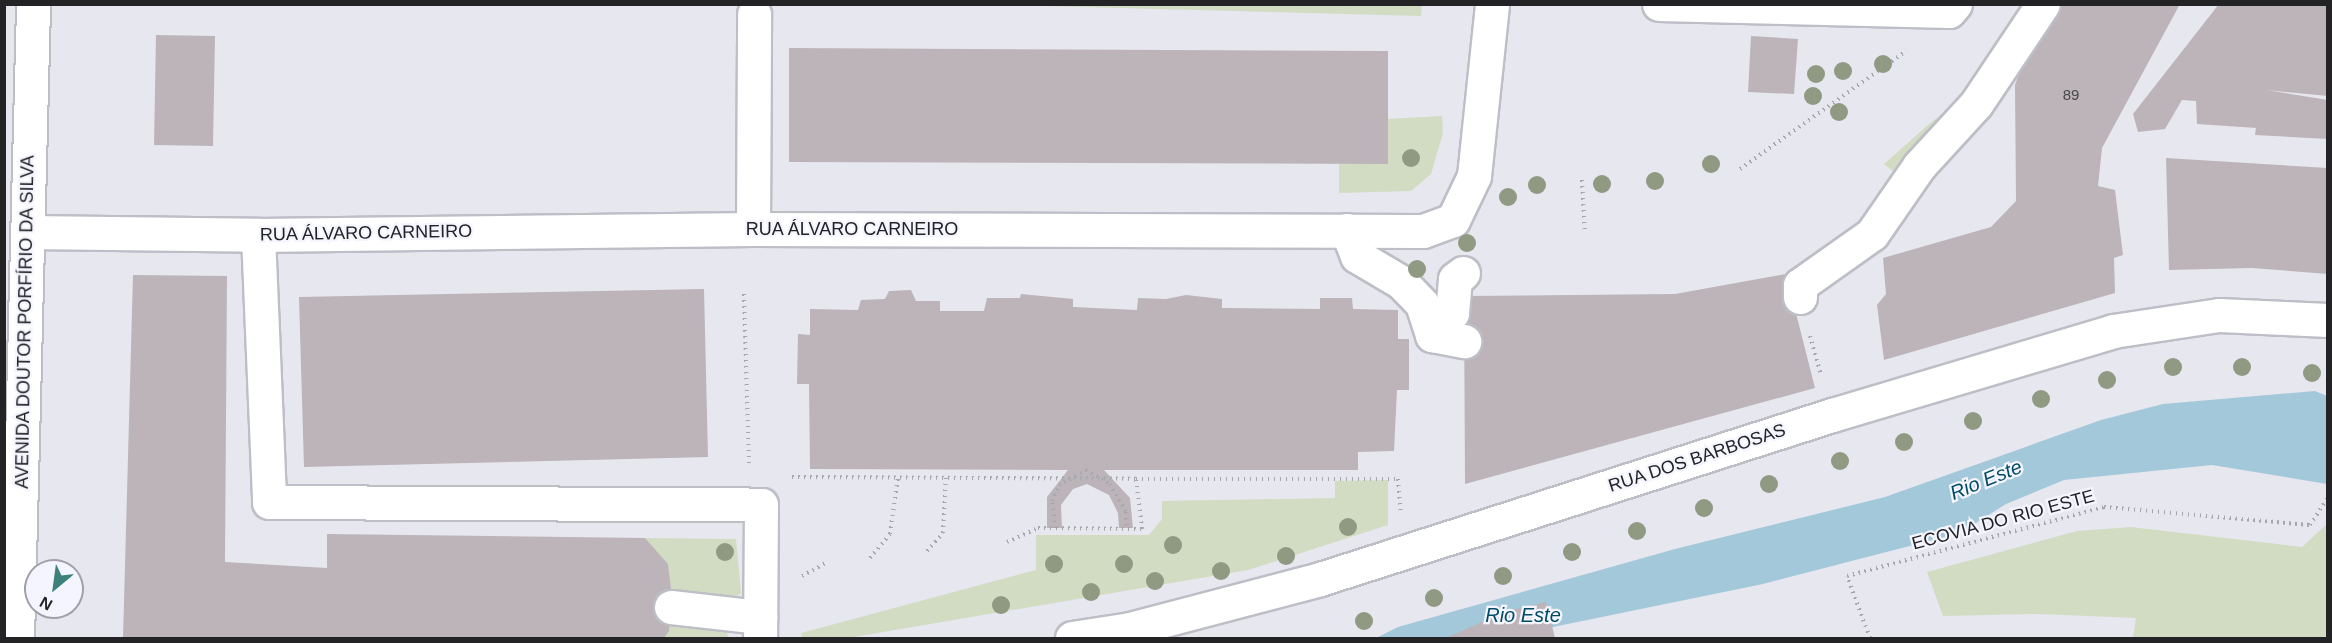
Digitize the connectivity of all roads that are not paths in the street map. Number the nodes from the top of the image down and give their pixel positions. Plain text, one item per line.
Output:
1 (33, 4) edge
2 (1492, 4) edge
3 (1659, 4) edge
4 (1955, 4) edge
5 (2043, 4) edge
6 (754, 14) dead end
7 (753, 229) junction
8 (1347, 230) junction
9 (27, 232) junction
10 (258, 235) junction
11 (1463, 273) dead end
12 (1800, 297) dead end
13 (2328, 320) edge
14 (1432, 335) junction
15 (1464, 341) dead end
16 (671, 607) dead end
17 (760, 628) edge
18 (17, 639) edge
19 (1072, 639) edge

1 - 9 street, AVENIDA DOUTOR PORFÍRIO DA SILVA
2 - 8 street, RUA ÁLVARO CARNEIRO
3 - 4 street
5 - 12 street
6 - 7 street
7 - 8 street, RUA ÁLVARO CARNEIRO
7 - 10 street, RUA ÁLVARO CARNEIRO
8 - 14 street
9 - 10 street, RUA ÁLVARO CARNEIRO
9 - 18 street, AVENIDA DOUTOR PORFÍRIO DA SILVA
10 - 17 street
11 - 14 street
13 - 19 street, RUA DOS BARBOSAS
14 - 15 street
16 - 17 street

